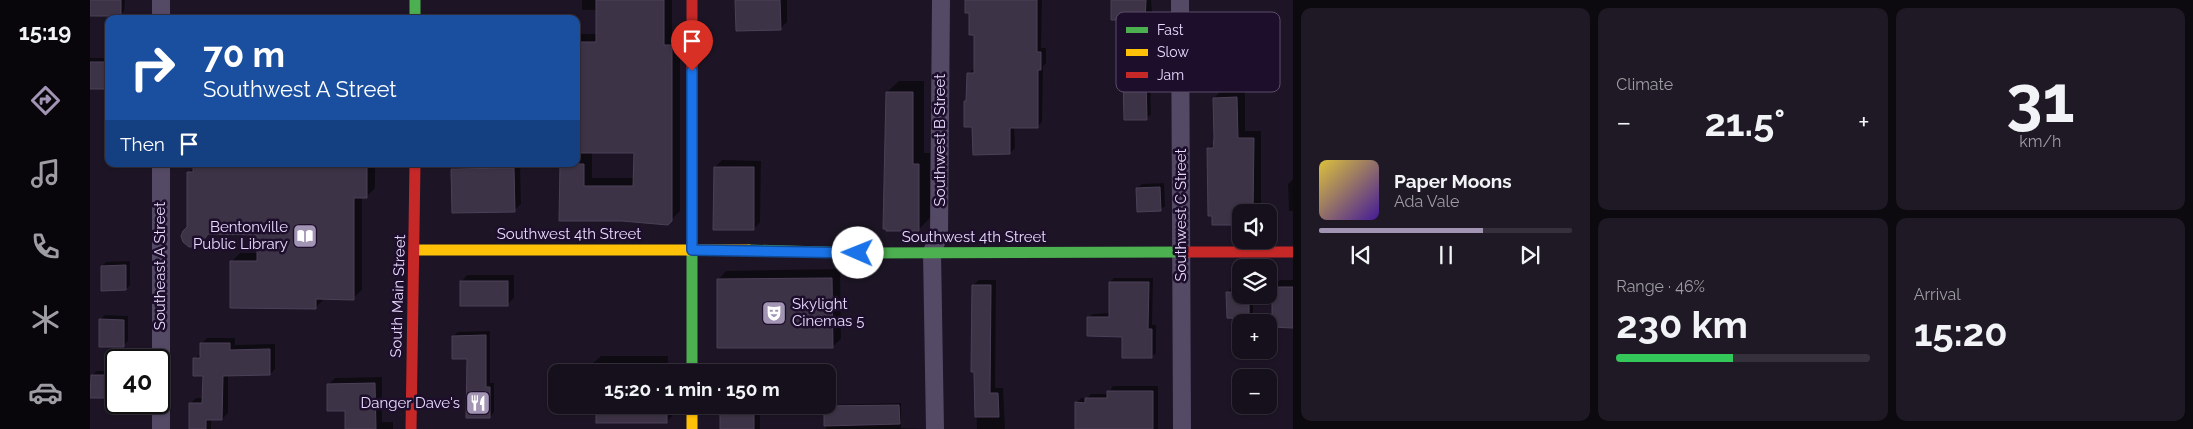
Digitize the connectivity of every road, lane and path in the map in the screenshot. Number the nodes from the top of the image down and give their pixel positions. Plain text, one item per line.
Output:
1 (161, 0) edge
2 (414, 0) edge
3 (692, 0) edge
4 (941, 0) edge
5 (161, 15) edge
6 (414, 15) edge
7 (1180, 92) edge
8 (161, 167) edge
9 (415, 167) edge
10 (415, 250) junction
11 (692, 250) junction
12 (1181, 251) junction
13 (932, 252) junction
14 (1293, 252) edge
15 (692, 364) edge
16 (692, 414) edge
17 (161, 429) edge
18 (411, 429) edge
19 (692, 429) edge
20 (935, 429) edge
21 (1182, 429) edge

1 - 5 street
2 - 6 street
3 - 11 street
4 - 13 street, Southwest B Street
7 - 12 street, Southwest C Street
8 - 17 street, Southeast A Street
9 - 10 street, South Main Street
10 - 11 street, Southwest 4th Street
10 - 18 street, South Main Street
11 - 13 street, Southwest 4th Street
11 - 15 street
12 - 13 street, Southwest 4th Street
12 - 14 street, Southwest 4th Street
12 - 21 street, Southwest C Street
13 - 20 street, Southwest B Street
16 - 19 street

